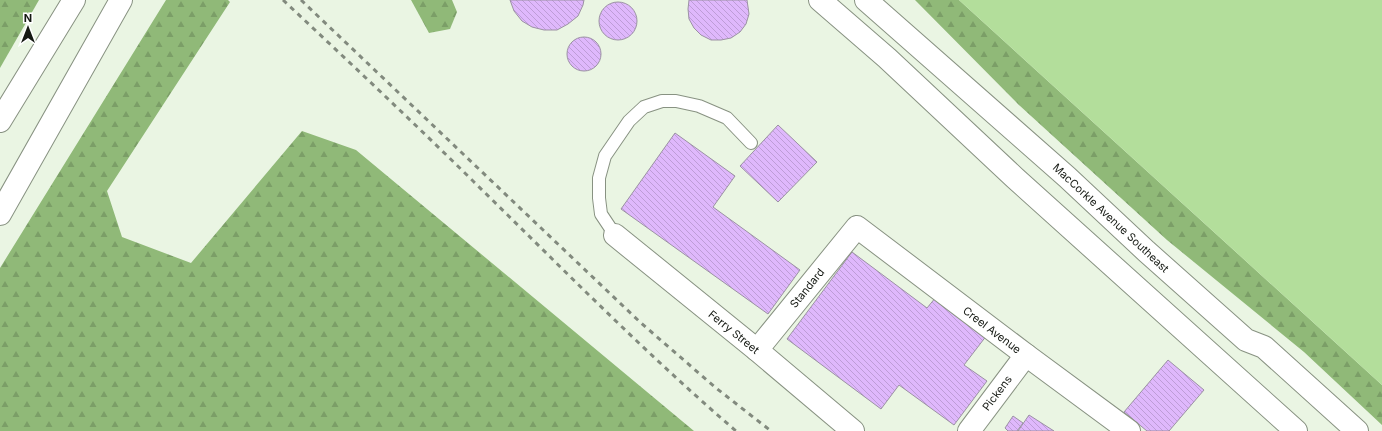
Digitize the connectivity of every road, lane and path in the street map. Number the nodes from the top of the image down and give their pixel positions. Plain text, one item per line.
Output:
1 (74, 0) edge
2 (120, 0) edge
3 (820, 0) edge
4 (866, 0) edge
5 (0, 122) edge
6 (750, 143) dead end
7 (0, 214) edge
8 (857, 227) joint
9 (615, 235) joint
10 (1246, 340) junction
11 (757, 350) junction
12 (1026, 355) junction
13 (1261, 400) junction
14 (852, 431) edge
15 (969, 431) edge
16 (1129, 431) edge
17 (1278, 431) edge
18 (1296, 431) edge
19 (1338, 431) edge
20 (1357, 431) edge

1 - 5 main road
2 - 7 main road
3 - 13 main road
4 - 10 main road, MacCorkle Avenue Southeast
6 - 9 lane
8 - 11 main road, Standard
8 - 12 main road, Creel Avenue
9 - 11 main road, Ferry Street
10 - 19 main road
10 - 20 main road, MacCorkle Avenue Southeast
11 - 14 main road, Ferry Street
12 - 15 main road, Pickens
12 - 16 main road, Creel Avenue
13 - 17 main road
13 - 18 main road

